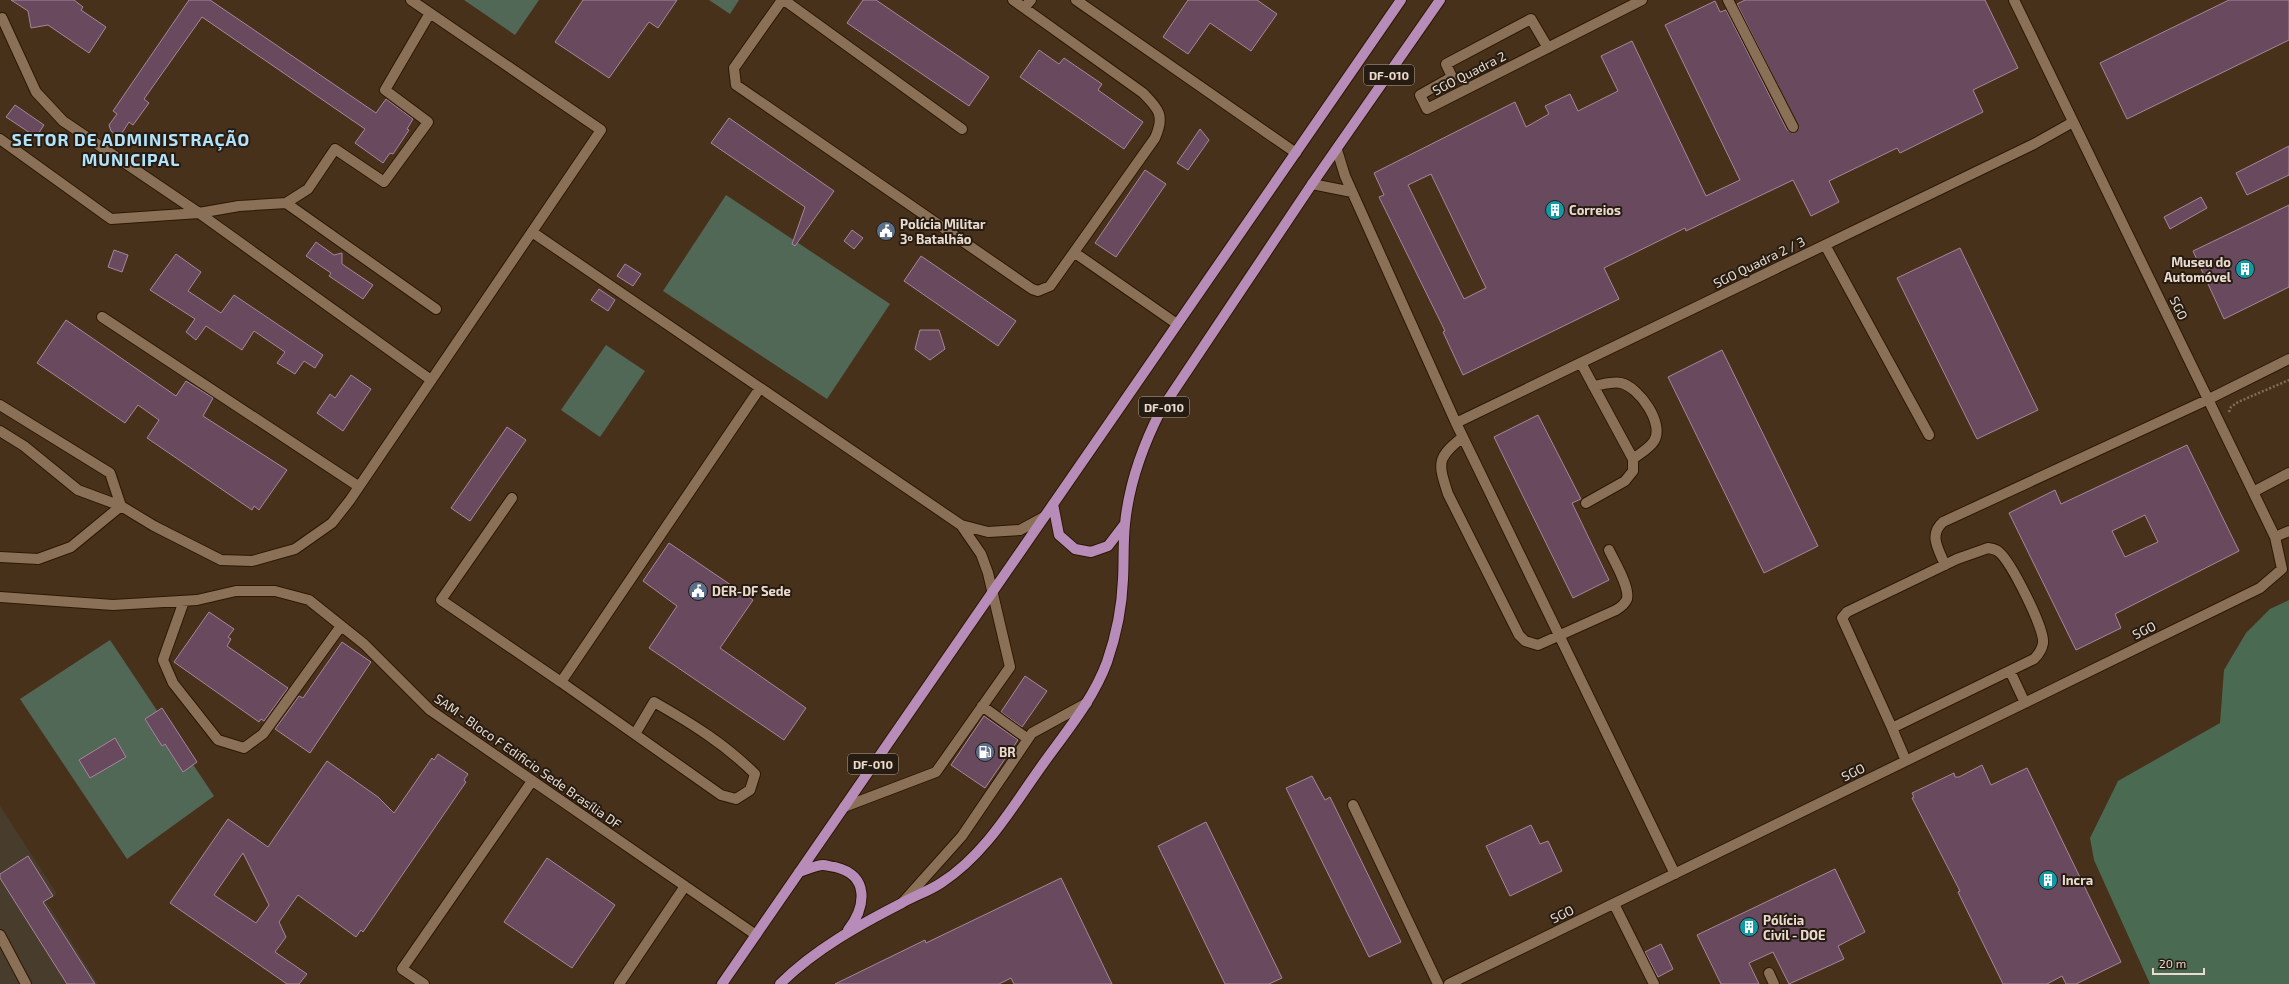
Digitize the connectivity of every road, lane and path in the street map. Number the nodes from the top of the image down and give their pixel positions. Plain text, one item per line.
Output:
1 (411, 0) edge
2 (783, 0) edge
3 (1013, 0) edge
4 (1076, 0) edge
5 (1401, 0) edge
6 (1440, 0) edge
7 (1642, 0) edge
8 (1728, 0) edge
9 (2014, 0) edge
10 (1027, 4) edge
11 (430, 13) junction
12 (2, 18) dead end
13 (1548, 48) junction
14 (2073, 122) junction
15 (1793, 127) dead end
16 (962, 129) dead end
17 (0, 139) edge
18 (1337, 150) junction
19 (1296, 153) junction
20 (1312, 184) junction
21 (1352, 192) junction
22 (286, 203) junction
23 (199, 213) junction
24 (532, 232) junction
25 (1825, 245) junction
26 (1075, 253) junction
27 (436, 309) dead end
28 (102, 317) dead end
29 (1177, 324) junction
30 (2289, 359) edge
31 (1581, 363) junction
32 (431, 380) junction
33 (2289, 380) edge
34 (1593, 386) junction
35 (760, 388) junction
36 (2209, 400) junction
37 (0, 405) edge
38 (2229, 413) dead end
39 (1456, 423) junction
40 (0, 431) edge
41 (1929, 435) dead end
42 (1463, 437) junction
43 (1633, 459) junction
44 (2289, 473) edge
45 (358, 486) junction
46 (2253, 492) junction
47 (512, 498) dead end
48 (1586, 503) dead end
49 (1054, 504) junction
50 (121, 506) junction
51 (1044, 517) junction
52 (961, 525) junction
53 (1124, 525) junction
54 (2289, 531) edge
55 (2275, 537) junction
56 (1609, 550) dead end
57 (0, 557) edge
58 (1945, 565) junction
59 (991, 594) junction
60 (0, 597) edge
61 (184, 601) junction
62 (341, 626) junction
63 (1560, 637) junction
64 (2010, 671) junction
65 (562, 682) junction
66 (2025, 702) junction
67 (1087, 703) junction
68 (982, 706) junction
69 (1892, 728) junction
70 (636, 734) junction
71 (1028, 739) junction
72 (1906, 760) junction
73 (532, 781) junction
74 (1353, 805) dead end
75 (844, 807) junction
76 (799, 872) junction
77 (1675, 874) junction
78 (685, 886) junction
79 (903, 902) junction
80 (1614, 904) junction
81 (0, 935) edge
82 (756, 935) junction
83 (844, 935) junction
84 (1769, 973) dead end
85 (26, 984) edge
86 (424, 984) edge
87 (619, 984) edge
88 (722, 984) edge
89 (780, 984) edge
90 (1438, 984) edge
91 (1449, 984) edge
92 (1654, 984) edge
93 (1774, 984) edge

1 - 11 lane
2 - 16 lane
2 - 26 lane
3 - 10 lane
4 - 19 lane
5 - 19 main road, DF-010
6 - 18 main road, DF-010
7 - 13 lane, SGO Quadra 2
8 - 15 lane
9 - 14 lane, SGO
10 - 26 lane
11 - 22 lane
11 - 24 lane
12 - 23 lane
13 - 13 lane, SGO Quadra 2
14 - 25 lane, SGO Quadra 2 / 3
14 - 36 lane, SGO
17 - 23 lane
18 - 20 main road, DF-010
18 - 21 lane
19 - 29 main road, DF-010
20 - 21 lane
20 - 53 main road, DF-010
21 - 39 lane
22 - 23 lane
22 - 27 lane
23 - 32 lane
24 - 32 lane
24 - 35 lane
25 - 31 lane, SGO Quadra 2 / 3
25 - 41 lane
26 - 29 lane
28 - 45 lane
29 - 49 main road, DF-010
30 - 36 lane
31 - 34 lane
31 - 39 lane, SGO Quadra 2 / 3
32 - 45 lane
33 - 38 path
34 - 43 lane
34 - 43 lane
35 - 52 lane
35 - 65 lane
36 - 46 lane, SGO
36 - 58 lane
37 - 50 lane
39 - 42 lane
40 - 50 lane
42 - 63 lane
42 - 63 lane
43 - 48 lane
44 - 46 lane
45 - 50 lane
46 - 55 lane, SGO
47 - 65 lane
49 - 51 main road, DF-010
49 - 53 main road
50 - 57 lane
51 - 52 lane
51 - 59 main road, DF-010
52 - 59 lane
53 - 67 main road, DF-010
54 - 55 lane
55 - 66 lane, SGO
56 - 63 lane
58 - 64 lane
58 - 69 lane
59 - 68 lane
59 - 75 main road, DF-010
60 - 61 lane, SAM - Bloco F Edificio Sede Brasília DF
61 - 62 lane, SAM - Bloco F Edificio Sede Brasília DF
61 - 62 lane
62 - 73 lane, SAM - Bloco F Edificio Sede Brasília DF
63 - 77 lane
64 - 66 lane
64 - 69 lane
65 - 70 lane
66 - 72 lane, SGO
67 - 71 lane
67 - 79 main road, DF-010
68 - 71 lane
68 - 75 lane
69 - 72 lane
70 - 70 lane
71 - 79 lane
72 - 77 lane, SGO
73 - 78 lane, SAM - Bloco F Edificio Sede Brasília DF
73 - 86 lane
74 - 90 lane
75 - 76 main road, DF-010
76 - 82 main road, DF-010
76 - 83 main road
77 - 80 lane, SGO
78 - 82 lane, SAM - Bloco F Edificio Sede Brasília DF
78 - 87 lane
79 - 83 main road, DF-010
80 - 91 lane, SGO
80 - 92 lane
81 - 85 lane
82 - 88 main road, DF-010
83 - 89 main road, DF-010
84 - 93 lane

